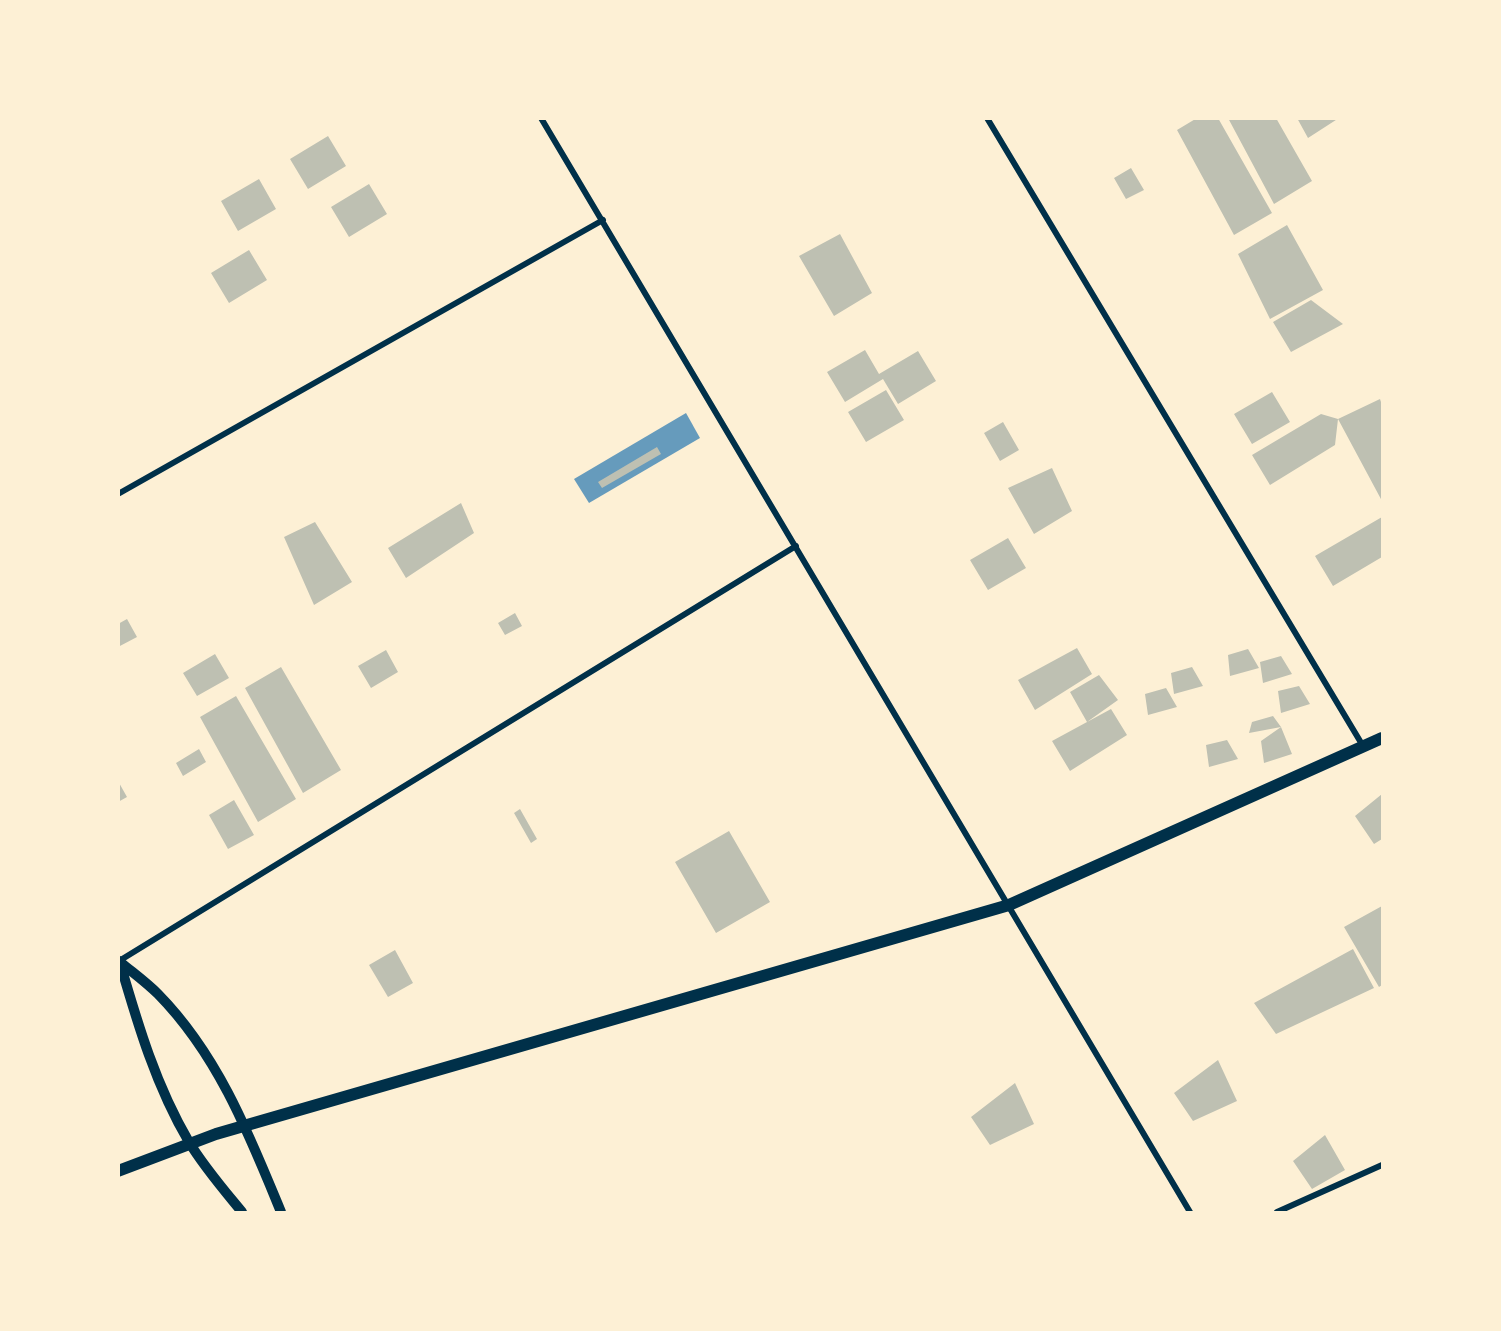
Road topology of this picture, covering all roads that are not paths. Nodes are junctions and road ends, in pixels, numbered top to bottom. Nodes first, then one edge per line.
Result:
1 (541, 118) edge
2 (987, 118) edge
3 (603, 220) junction
4 (118, 494) edge
5 (796, 546) junction
6 (1383, 738) edge
7 (1363, 747) junction
8 (1009, 904) junction
9 (119, 961) edge
10 (246, 1125) junction
11 (190, 1144) junction
12 (1383, 1165) edge
13 (118, 1171) edge
14 (242, 1212) edge
15 (280, 1212) edge
16 (1190, 1212) edge
17 (1277, 1212) edge

1 - 3 street
2 - 7 street
3 - 4 street
3 - 5 street
5 - 8 street
5 - 9 street
6 - 7 main road
7 - 8 main road
8 - 10 main road
8 - 16 street
9 - 10 street
9 - 11 street
10 - 11 main road
10 - 15 street
11 - 13 main road
11 - 14 street
12 - 17 street

